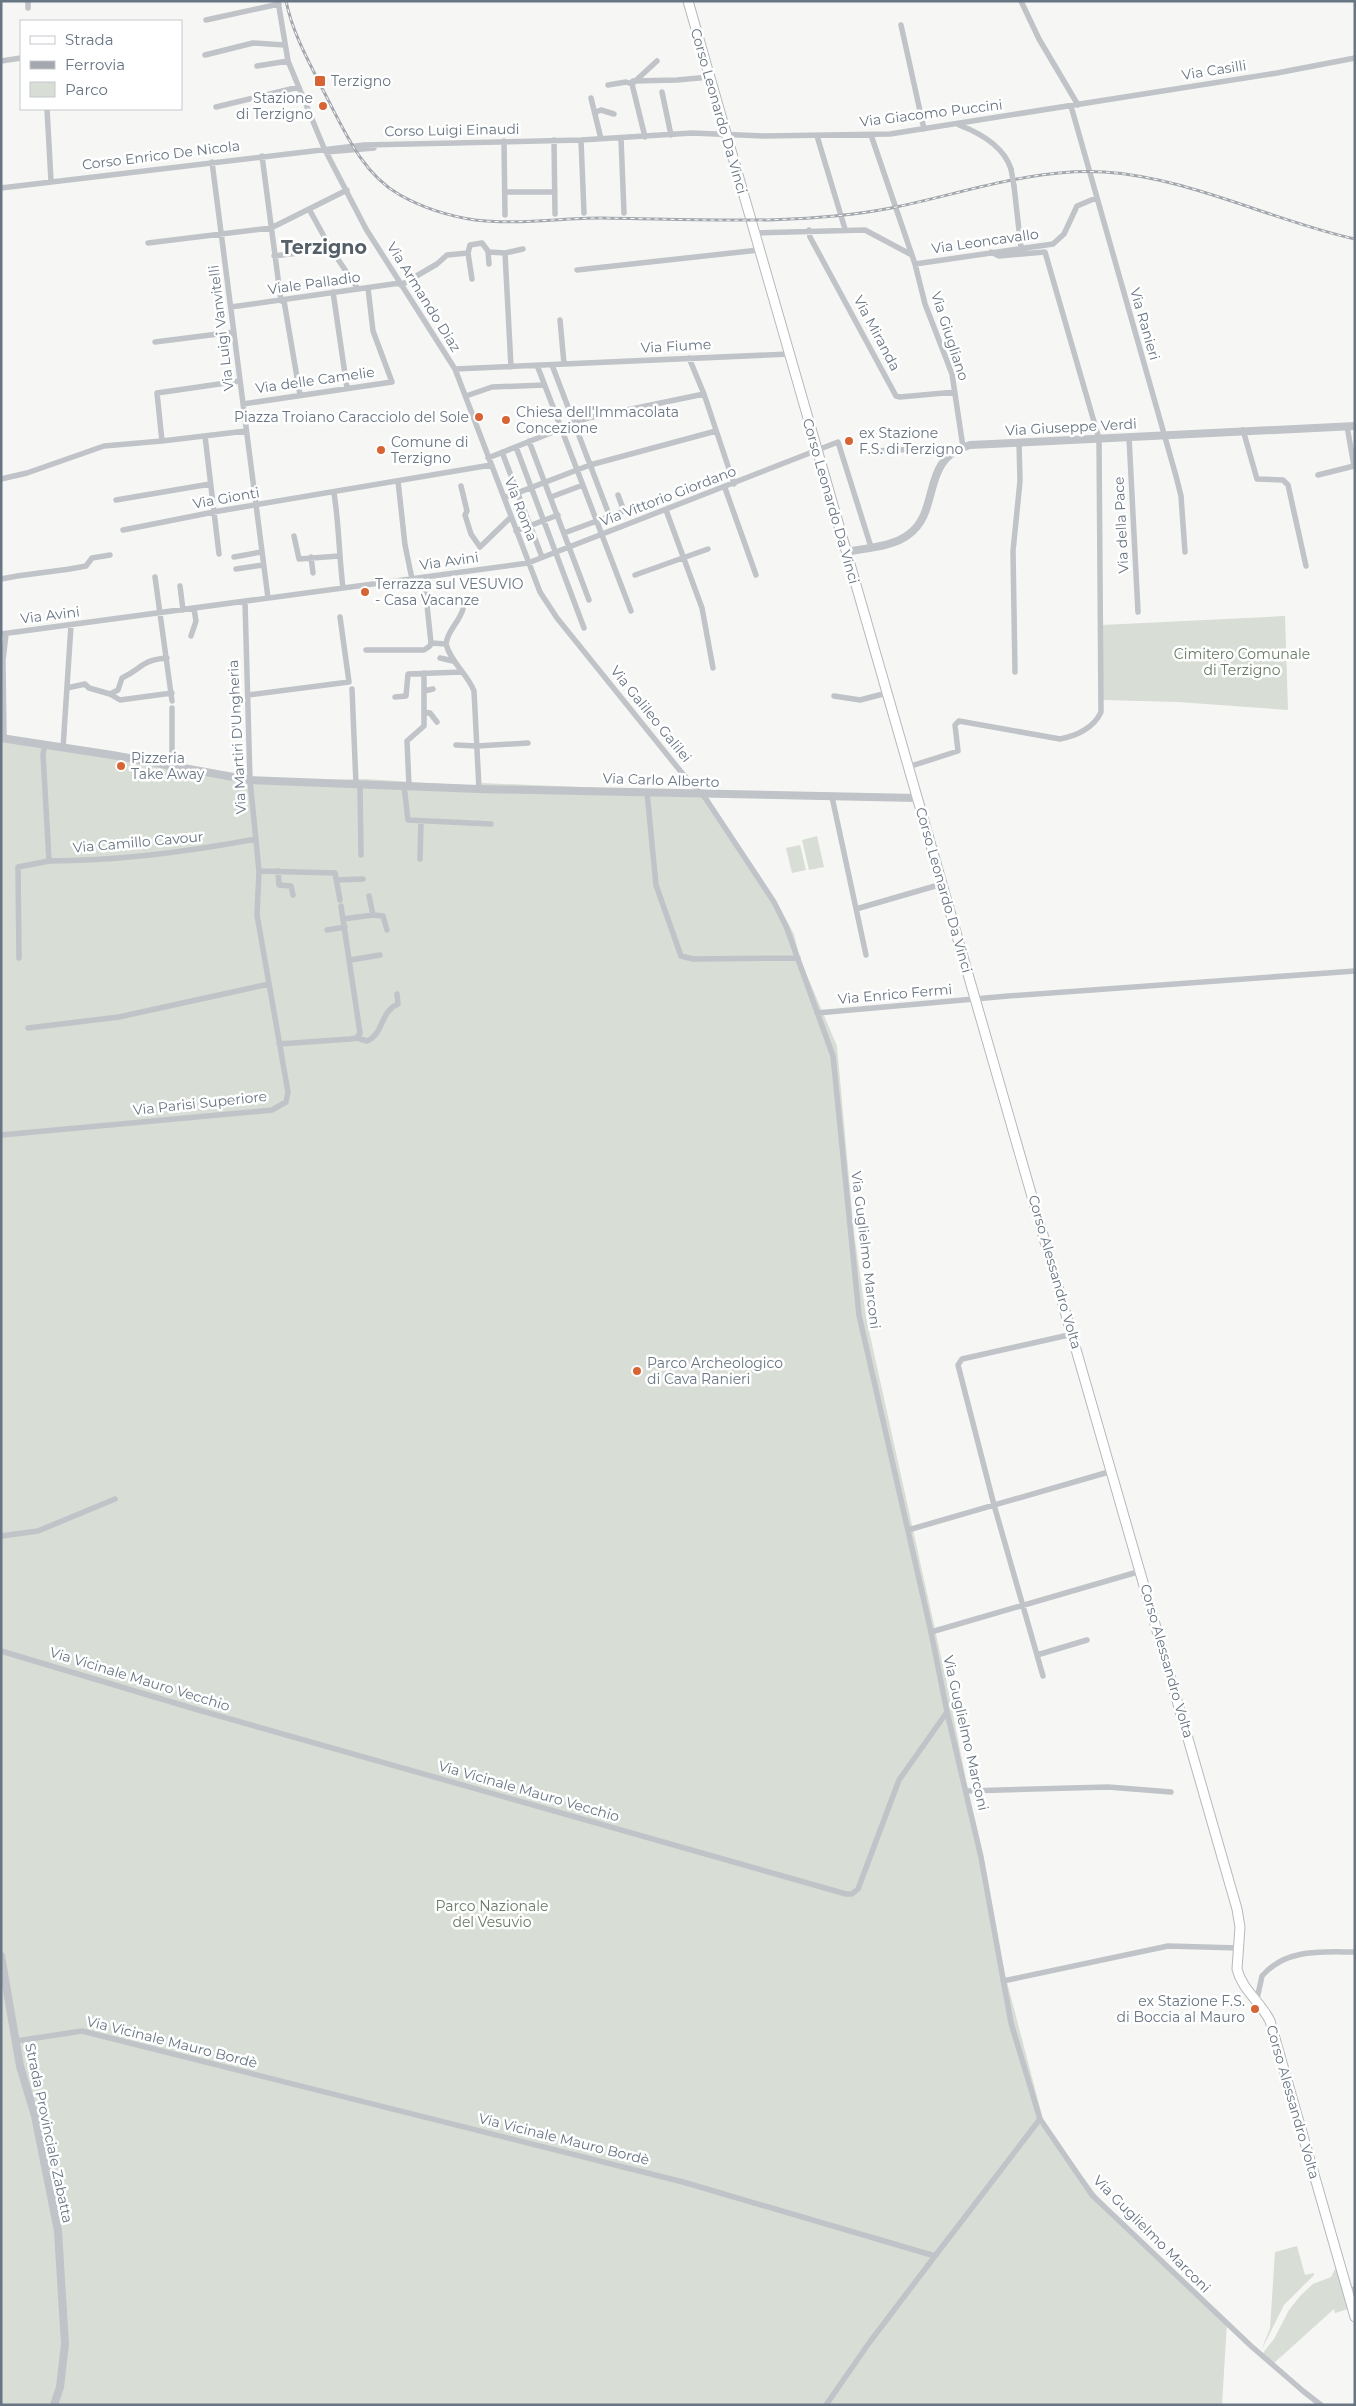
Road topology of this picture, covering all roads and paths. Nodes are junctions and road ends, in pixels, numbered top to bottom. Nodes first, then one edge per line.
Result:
1 (688, 1) edge
2 (1021, 1) edge
3 (278, 2) edge
4 (206, 20) dead end
5 (901, 25) dead end
6 (284, 45) junction
7 (205, 55) dead end
8 (20, 58) edge
9 (1355, 58) edge
10 (1, 61) edge
11 (288, 61) junction
12 (657, 61) dead end
13 (257, 66) dead end
14 (710, 76) junction
15 (633, 83) junction
16 (608, 85) dead end
17 (299, 87) junction
18 (662, 92) dead end
19 (591, 98) dead end
20 (1075, 105) junction
21 (216, 106) dead end
22 (47, 110) edge
23 (596, 112) junction
24 (614, 114) dead end
25 (957, 124) junction
26 (924, 130) junction
27 (726, 134) junction
28 (671, 135) junction
29 (871, 135) junction
30 (817, 136) junction
31 (645, 137) junction
32 (621, 138) junction
33 (600, 139) junction
34 (554, 140) junction
35 (581, 140) junction
36 (504, 142) junction
37 (325, 150) junction
38 (262, 156) junction
39 (212, 162) junction
40 (51, 182) junction
41 (1, 188) edge
42 (347, 190) junction
43 (505, 192) junction
44 (555, 192) junction
45 (1096, 198) junction
46 (309, 209) junction
47 (584, 213) dead end
48 (624, 213) dead end
49 (555, 214) dead end
50 (506, 215) dead end
51 (270, 228) junction
52 (845, 229) junction
53 (809, 230) junction
54 (754, 233) junction
55 (222, 234) junction
56 (148, 243) dead end
57 (1021, 248) junction
58 (331, 249) junction
59 (523, 249) dead end
60 (759, 250) junction
61 (490, 252) dead end
62 (991, 252) junction
63 (468, 253) junction
64 (505, 253) junction
65 (910, 254) junction
66 (274, 256) junction
67 (489, 264) dead end
68 (915, 264) junction
69 (576, 270) dead end
70 (472, 279) dead end
71 (401, 284) junction
72 (368, 288) junction
73 (358, 289) junction
74 (333, 292) junction
75 (283, 301) junction
76 (231, 307) junction
77 (560, 320) dead end
78 (234, 332) junction
79 (155, 342) dead end
80 (789, 354) junction
81 (689, 358) junction
82 (564, 364) junction
83 (536, 365) junction
84 (552, 365) junction
85 (511, 367) junction
86 (455, 369) junction
87 (240, 381) junction
88 (544, 385) junction
89 (347, 388) junction
90 (955, 392) junction
91 (704, 394) junction
92 (300, 396) junction
93 (466, 396) junction
94 (243, 404) junction
95 (574, 424) junction
96 (1351, 426) edge
97 (560, 429) junction
98 (1243, 430) junction
99 (246, 431) junction
100 (716, 431) junction
101 (1165, 435) junction
102 (205, 436) junction
103 (1130, 437) junction
104 (1099, 438) junction
105 (162, 441) junction
106 (529, 441) junction
107 (1019, 442) junction
108 (516, 447) junction
109 (960, 448) junction
110 (875, 451) dead end
111 (502, 452) junction
112 (817, 452) junction
113 (488, 458) junction
114 (491, 465) junction
115 (590, 465) junction
116 (577, 470) junction
117 (1318, 475) dead end
118 (1, 479) edge
119 (398, 481) junction
120 (545, 482) junction
121 (210, 484) junction
122 (734, 484) junction
123 (461, 486) dead end
124 (583, 486) junction
125 (531, 488) junction
126 (725, 488) junction
127 (334, 492) junction
128 (517, 493) junction
129 (618, 495) dead end
130 (550, 497) junction
131 (504, 498) junction
132 (116, 500) dead end
133 (256, 506) junction
134 (666, 510) junction
135 (214, 512) junction
136 (558, 515) junction
137 (511, 517) junction
138 (610, 517) junction
139 (543, 520) junction
140 (596, 521) junction
141 (530, 525) junction
142 (123, 530) dead end
143 (516, 531) junction
144 (564, 532) junction
145 (601, 535) junction
146 (294, 536) dead end
147 (569, 547) junction
148 (871, 547) junction
149 (708, 549) dead end
150 (261, 552) junction
151 (556, 552) junction
152 (846, 552) junction
153 (1185, 552) dead end
154 (219, 554) dead end
155 (110, 555) dead end
156 (234, 556) dead end
157 (311, 557) junction
158 (542, 557) junction
159 (682, 558) junction
160 (339, 559) junction
161 (528, 563) junction
162 (264, 565) junction
163 (1306, 566) dead end
164 (236, 569) dead end
165 (313, 573) dead end
166 (634, 575) dead end
167 (756, 575) dead end
168 (155, 577) dead end
169 (424, 577) junction
170 (1, 579) edge
171 (412, 579) junction
172 (180, 586) dead end
173 (343, 588) junction
174 (268, 598) junction
175 (589, 600) dead end
176 (245, 602) junction
177 (194, 609) junction
178 (463, 609) dead end
179 (183, 610) junction
180 (631, 611) dead end
181 (1138, 612) dead end
182 (161, 613) junction
183 (340, 618) dead end
184 (71, 625) junction
185 (584, 628) dead end
186 (4, 634) edge
187 (191, 636) dead end
188 (431, 642) junction
189 (446, 644) junction
190 (366, 650) dead end
191 (167, 658) junction
192 (440, 658) dead end
193 (453, 661) junction
194 (713, 668) dead end
195 (462, 672) junction
196 (1015, 672) dead end
197 (424, 673) junction
198 (67, 688) junction
199 (352, 689) dead end
200 (433, 689) dead end
201 (424, 691) junction
202 (172, 693) junction
203 (887, 693) junction
204 (110, 694) junction
205 (248, 694) junction
206 (395, 696) dead end
207 (834, 696) dead end
208 (424, 712) junction
209 (437, 722) dead end
210 (3, 738) edge
211 (528, 743) dead end
212 (45, 745) junction
213 (456, 745) dead end
214 (477, 746) junction
215 (63, 748) junction
216 (172, 766) junction
217 (908, 767) junction
218 (250, 780) junction
219 (358, 784) junction
220 (406, 786) junction
221 (480, 789) junction
222 (647, 792) junction
223 (701, 794) junction
224 (832, 797) junction
225 (917, 798) junction
226 (421, 821) junction
227 (491, 824) dead end
228 (256, 839) junction
229 (361, 855) dead end
230 (420, 859) dead end
231 (48, 861) junction
232 (259, 871) junction
233 (278, 871) junction
234 (363, 879) dead end
235 (337, 880) junction
236 (942, 884) junction
237 (293, 895) dead end
238 (369, 896) dead end
239 (856, 909) junction
240 (373, 915) junction
241 (343, 919) junction
242 (344, 927) junction
243 (327, 930) dead end
244 (387, 930) dead end
245 (380, 955) dead end
246 (866, 955) dead end
247 (19, 958) dead end
248 (798, 958) junction
249 (350, 960) junction
250 (1355, 971) edge
251 (269, 984) junction
252 (398, 994) dead end
253 (976, 1000) junction
254 (817, 1013) junction
255 (28, 1028) dead end
256 (358, 1038) junction
257 (279, 1044) junction
258 (1, 1136) edge
259 (1072, 1334) junction
260 (1112, 1471) junction
261 (115, 1499) dead end
262 (994, 1505) junction
263 (908, 1530) junction
264 (1, 1536) edge
265 (1141, 1571) junction
266 (1023, 1605) junction
267 (931, 1632) junction
268 (1087, 1640) dead end
269 (1, 1651) edge
270 (1037, 1655) junction
271 (1043, 1676) dead end
272 (947, 1712) junction
273 (966, 1790) junction
274 (1171, 1792) dead end
275 (1239, 1948) junction
276 (1355, 1952) edge
277 (1, 1956) edge
278 (1004, 1981) junction
279 (1257, 1999) junction
280 (16, 2041) junction
281 (1040, 2119) junction
282 (935, 2256) junction
283 (1351, 2290) edge
284 (1355, 2318) edge
285 (54, 2405) edge
286 (826, 2405) edge
287 (1321, 2405) edge

1 - 14 main road, Corso Leonardo Da Vinci
2 - 20 street, Via Ranieri
3 - 4 street
3 - 6 street, Via Armando Diaz
5 - 26 street
6 - 7 street
6 - 11 street, Via Armando Diaz
8 - 10 street
9 - 20 street, Via Casilli
11 - 13 street
11 - 17 street, Via Armando Diaz
12 - 15 street
14 - 15 street
14 - 27 main road, Corso Leonardo Da Vinci
15 - 16 street
15 - 31 street
17 - 21 street
17 - 37 street, Via Armando Diaz
18 - 28 street
19 - 23 street
20 - 25 street, Via Giacomo Puccini
20 - 45 street, Via Ranieri
22 - 40 street
23 - 24 street
23 - 33 street
25 - 26 street, Via Giacomo Puccini
25 - 57 street, bridge
26 - 29 street, Via Giacomo Puccini
27 - 28 street, Corso Luigi Einaudi
27 - 30 street, Via Giacomo Puccini
27 - 54 main road, Corso Leonardo Da Vinci
28 - 31 street, Corso Luigi Einaudi
29 - 30 street, Via Giacomo Puccini
29 - 65 street, Via Giugliano
30 - 52 street
31 - 32 street, Corso Luigi Einaudi
32 - 33 street, Corso Luigi Einaudi
32 - 48 street
33 - 35 street, Corso Luigi Einaudi
34 - 35 street, Corso Luigi Einaudi
34 - 36 street, Corso Luigi Einaudi
34 - 44 street
35 - 47 street
36 - 37 street, Corso Luigi Einaudi
36 - 43 street
37 - 38 street, Corso Enrico De Nicola
37 - 42 street, Via Armando Diaz
38 - 39 street, Corso Enrico De Nicola
38 - 51 street
39 - 40 street, Corso Enrico De Nicola
39 - 55 street, Via Luigi Vanvitelli
40 - 41 street, Corso Enrico De Nicola
42 - 46 street
42 - 71 street, Via Armando Diaz
43 - 44 street
43 - 50 street
44 - 49 street
45 - 57 street, Via Leoncavallo
45 - 101 street, Via Ranieri
46 - 51 street
46 - 58 street
51 - 55 street
51 - 66 street
52 - 53 street
52 - 65 street
53 - 54 street
53 - 90 street, Via Miranda
54 - 60 main road, Corso Leonardo Da Vinci
55 - 56 street
55 - 76 street, Via Luigi Vanvitelli
57 - 62 street, Via Leoncavallo
58 - 66 street
58 - 73 street
59 - 64 street
60 - 69 street
60 - 80 main road, Corso Leonardo Da Vinci
61 - 64 street
62 - 68 street, Via Leoncavallo
62 - 104 street
63 - 67 street, Viale Palladio
63 - 70 street
63 - 71 street, Viale Palladio
64 - 85 street
65 - 68 street, Via Giugliano
66 - 75 street
68 - 90 street, Via Giugliano
71 - 72 street, Viale Palladio
71 - 86 street, Via Armando Diaz
72 - 73 street, Viale Palladio
72 - 89 street, Via delle Camelie
73 - 74 street, Viale Palladio
74 - 75 street, Viale Palladio
74 - 89 street
75 - 76 street, Viale Palladio
75 - 92 street
76 - 78 street, Via Luigi Vanvitelli
77 - 82 street
78 - 79 street
78 - 87 street, Via Luigi Vanvitelli
80 - 81 street, Via Fiume
80 - 112 main road, Corso Leonardo Da Vinci
81 - 82 street, Via Fiume
81 - 91 street
82 - 84 street, Via Fiume
83 - 84 street, Via Fiume
83 - 85 street, Via Fiume
83 - 88 street
84 - 95 street
85 - 86 street, Via Fiume
86 - 93 street, Via Armando Diaz
87 - 94 street, Via Luigi Vanvitelli
87 - 105 street
88 - 93 street
88 - 97 street
89 - 92 street, Via delle Camelie
90 - 109 street, Via Giugliano
91 - 95 street
91 - 100 street
92 - 94 street, Via delle Camelie
93 - 113 street, Via Armando Diaz
94 - 99 street, Via Luigi Vanvitelli
95 - 97 street
95 - 115 street
96 - 98 street, Via Giuseppe Verdi
96 - 117 street
97 - 106 street
97 - 116 street
98 - 101 street, Via Giuseppe Verdi
98 - 163 street
99 - 102 street
99 - 133 street, Via Luigi Vanvitelli
100 - 115 street
100 - 122 street
101 - 103 street, Via Giuseppe Verdi
101 - 153 street, Via Ranieri
102 - 105 street
102 - 121 street
103 - 104 street, Via Giuseppe Verdi
103 - 181 street, Via della Pace
104 - 107 street, Via Giuseppe Verdi
104 - 217 street
105 - 118 street
106 - 108 street
106 - 120 street
107 - 109 street, Via Giuseppe Verdi
107 - 196 street
108 - 111 street
108 - 125 street
109 - 110 street
109 - 148 street
111 - 113 street
111 - 128 street
112 - 122 street, Via Vittorio Giordano
112 - 148 street, Via Vittorio Giordano
112 - 152 main road, Corso Leonardo Da Vinci
113 - 114 street, Via Armando Diaz
114 - 119 street, Via Gionti
114 - 131 street, Via Roma
115 - 116 street
115 - 138 street
116 - 120 street
116 - 124 street
119 - 127 street, Via Gionti
119 - 171 street
120 - 125 street
120 - 130 street
121 - 132 street
121 - 135 street
122 - 126 street, Via Vittorio Giordano
123 - 137 street
124 - 130 street
124 - 140 street
125 - 128 street
125 - 139 street
126 - 134 street, Via Vittorio Giordano
126 - 167 street
127 - 133 street, Via Gionti
127 - 160 street
128 - 131 street
128 - 141 street
129 - 138 street, Via Vittorio Giordano
130 - 136 street
131 - 137 street, Via Roma
133 - 135 street, Via Gionti
133 - 150 street, Via Luigi Vanvitelli
134 - 145 street, Via Vittorio Giordano
134 - 159 street
135 - 142 street, Via Gionti
135 - 154 street
136 - 139 street
136 - 144 street
137 - 143 street, Via Roma
138 - 140 street, Via Vittorio Giordano
139 - 141 street
139 - 151 street
140 - 144 street, Via Vittorio Giordano
140 - 145 street
141 - 143 street
141 - 158 street
143 - 161 street, Via Roma
144 - 147 street
145 - 147 street, Via Vittorio Giordano
145 - 180 street
146 - 157 street
147 - 151 street, Via Vittorio Giordano
147 - 175 street
148 - 152 street
149 - 159 street
150 - 156 street
150 - 162 street, Via Luigi Vanvitelli
151 - 158 street, Via Vittorio Giordano
151 - 185 street
152 - 203 main road, Corso Leonardo Da Vinci
155 - 170 street
157 - 160 street
157 - 165 street
158 - 161 street, Via Vittorio Giordano
159 - 166 street
159 - 194 street
160 - 173 street
161 - 169 street, Via Avini
161 - 223 street, Via Galileo Galilei
162 - 164 street
162 - 174 street, Via Luigi Vanvitelli
168 - 182 street
169 - 171 street, Via Avini
169 - 188 street
171 - 173 street, Via Avini
172 - 179 street
173 - 174 street, Via Avini
174 - 176 street, Via Avini
176 - 177 street, Via Avini
176 - 205 street, Via Martiri D'Ungheria
177 - 179 street, Via Avini
177 - 187 street
178 - 189 street
179 - 182 street, Via Avini
182 - 184 street, Via Avini
182 - 191 street
183 - 205 street
184 - 186 street, Via Avini
184 - 198 street
186 - 210 street
188 - 189 street
188 - 190 street
189 - 193 street
191 - 202 street
191 - 204 street
192 - 193 street
193 - 195 street
195 - 197 street
195 - 214 street
197 - 201 street
197 - 206 street
198 - 204 street
198 - 215 street
199 - 219 street
200 - 201 street
201 - 208 street
202 - 204 street
202 - 216 street
203 - 207 street
203 - 217 main road, Corso Leonardo Da Vinci
205 - 218 street, Via Martiri D'Ungheria
208 - 209 street
208 - 220 street
210 - 212 street
211 - 214 street
212 - 215 street
212 - 231 street
213 - 214 street
214 - 221 street
215 - 216 street
216 - 218 street
217 - 225 main road, Corso Leonardo Da Vinci
218 - 219 street, Via Carlo Alberto
218 - 228 street, Via Martiri D'Ungheria
219 - 220 street, Via Carlo Alberto
219 - 229 street
220 - 221 street, Via Carlo Alberto
220 - 226 street
221 - 222 street, Via Carlo Alberto
222 - 223 street, Via Carlo Alberto
222 - 248 street
223 - 224 street, Via Carlo Alberto
223 - 248 street, Via Galileo Galilei
224 - 225 street, Via Carlo Alberto
224 - 239 street
225 - 236 main road, Corso Leonardo Da Vinci
226 - 227 street
226 - 230 street
228 - 231 street, Via Camillo Cavour
228 - 232 street, Via Martiri D'Ungheria
231 - 247 street, Via Camillo Cavour
232 - 233 street
232 - 251 street, Via Parisi Superiore
233 - 235 street
233 - 237 street
234 - 235 street
235 - 241 street
236 - 239 street
236 - 253 main road, Corso Leonardo Da Vinci
238 - 240 street
239 - 246 street
240 - 241 street
240 - 244 street
241 - 242 street
242 - 243 street
242 - 249 street
245 - 249 street
248 - 254 street, Via Guglielmo Marconi
249 - 256 street
250 - 253 street, Via Enrico Fermi
251 - 255 street
251 - 257 street, Via Parisi Superiore
252 - 256 street
253 - 254 street, Via Enrico Fermi
253 - 259 main road, Corso Alessandro Volta
254 - 263 street, Via Guglielmo Marconi
256 - 257 street
257 - 258 street, Via Parisi Superiore
259 - 260 main road, Corso Alessandro Volta
259 - 262 street
260 - 262 street
260 - 265 main road, Corso Alessandro Volta
261 - 264 street
262 - 263 street
262 - 266 street
263 - 267 street, Via Guglielmo Marconi
265 - 266 street
265 - 275 main road, Corso Alessandro Volta
266 - 267 street
266 - 270 street
267 - 272 street, Via Guglielmo Marconi
268 - 270 street
269 - 272 street, Via Vicinale Mauro Vecchio
270 - 271 street
272 - 273 street, Via Guglielmo Marconi
273 - 274 street
273 - 278 street, Via Guglielmo Marconi
275 - 278 street
275 - 279 main road, Corso Alessandro Volta
276 - 279 street
277 - 280 street, Strada Provinciale Zabatta
278 - 281 street, Via Guglielmo Marconi
279 - 283 main road, Corso Alessandro Volta
280 - 282 street, Via Vicinale Mauro Bordè
280 - 285 street, Strada Provinciale Zabatta
281 - 282 street
281 - 287 street, Via Guglielmo Marconi
282 - 286 street
283 - 284 main road, Corso Alessandro Volta

